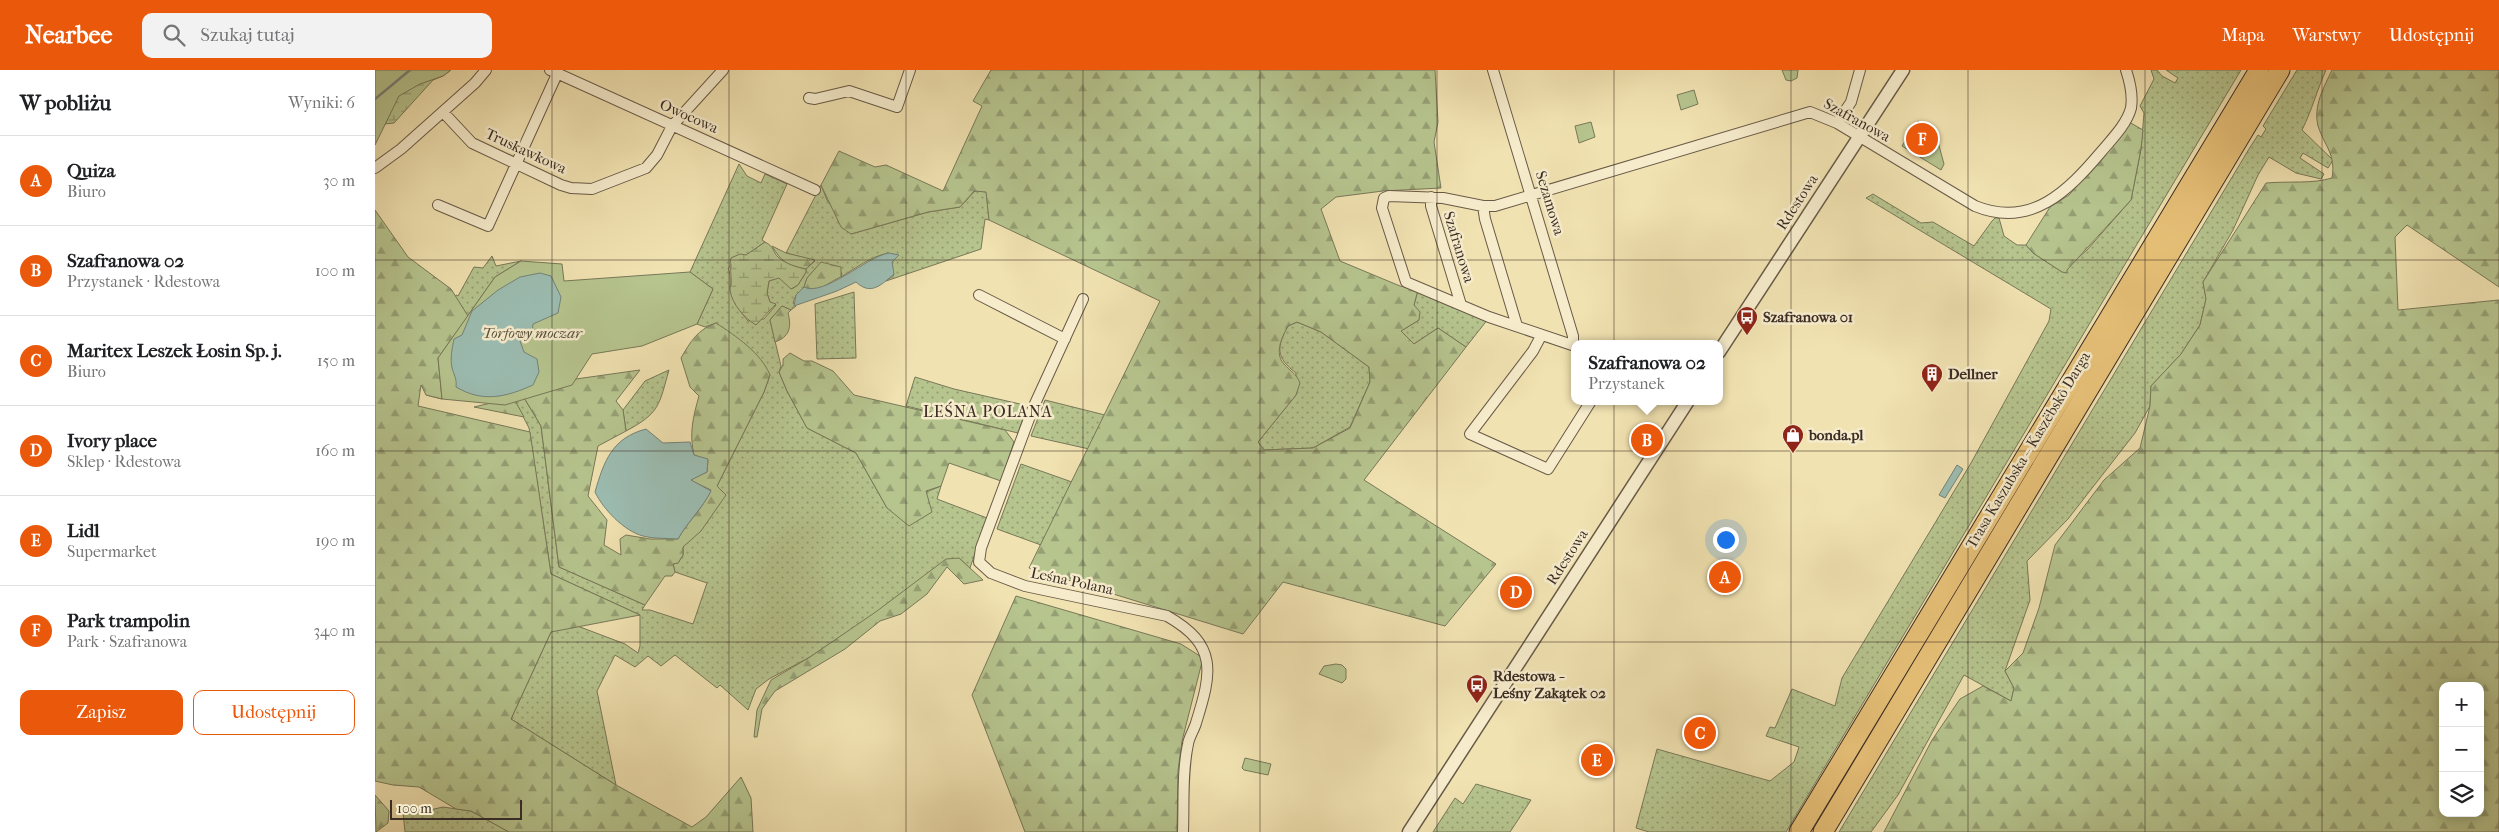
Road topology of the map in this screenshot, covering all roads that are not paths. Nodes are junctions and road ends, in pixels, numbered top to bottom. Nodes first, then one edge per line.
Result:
1 (486, 70) edge
2 (723, 70) edge
3 (910, 70) edge
4 (1493, 70) edge
5 (1860, 70) edge
6 (1903, 70) edge
7 (2126, 70) edge
8 (2259, 70) edge
9 (2280, 70) edge
10 (553, 72) edge
11 (809, 98) dead end
12 (443, 112) junction
13 (1837, 123) junction
14 (673, 126) junction
15 (1859, 137) junction
16 (515, 164) junction
17 (375, 168) edge
18 (815, 190) dead end
19 (1532, 196) junction
20 (1431, 197) junction
21 (438, 205) dead end
22 (1483, 206) junction
23 (979, 295) dead end
24 (1083, 300) dead end
25 (1461, 306) junction
26 (1517, 326) junction
27 (1541, 336) junction
28 (1065, 339) junction
29 (1573, 340) edge
30 (1571, 344) edge
31 (1723, 346) edge
32 (1588, 405) edge
33 (1685, 405) edge
34 (1183, 832) edge
35 (1409, 832) edge
36 (1799, 832) edge
37 (1823, 832) edge

1 - 12 street
2 - 14 street, Truskawkowa
3 - 11 street
4 - 19 street, Sezamowa
5 - 13 street
6 - 15 street, Rdestowa
7 - 15 street, Szafranowa
8 - 36 highway, Trasa Kaszubska – Kaszëbskô Darga
9 - 37 highway, Trasa Kaszubska – Kaszëbskô Darga
10 - 14 street, Owocowa
10 - 16 street
12 - 16 street, Truskawkowa
12 - 17 street
13 - 15 street, Szafranowa
13 - 19 street, Szafranowa
14 - 16 street, Truskawkowa
14 - 18 street, Owocowa
15 - 31 street, Rdestowa
16 - 21 street
19 - 22 street, Szafranowa
19 - 29 street, Sezamowa
20 - 22 street, Szafranowa
20 - 25 street, Szafranowa
20 - 25 street, Szafranowa
22 - 26 street
23 - 28 street
24 - 28 street, Leśna Polana
25 - 26 street, Szafranowa
26 - 27 street, Szafranowa
27 - 30 street, Szafranowa
27 - 32 street
28 - 34 street, Leśna Polana
33 - 35 street, Rdestowa

